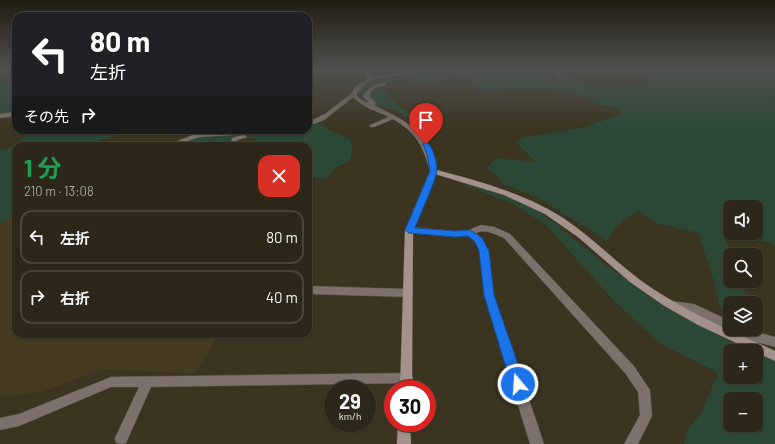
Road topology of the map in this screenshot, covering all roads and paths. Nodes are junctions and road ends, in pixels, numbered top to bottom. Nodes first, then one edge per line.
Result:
1 (355, 90) edge
2 (370, 90) edge
3 (353, 95) junction
4 (373, 108) junction
5 (12, 114) edge
6 (0, 116) edge
7 (393, 117) junction
8 (312, 122) edge
9 (372, 126) dead end
10 (204, 134) edge
11 (259, 134) edge
12 (182, 142) edge
13 (234, 142) edge
14 (433, 171) junction
15 (409, 230) junction
16 (470, 233) junction
17 (312, 290) edge
18 (408, 293) junction
19 (672, 305) junction
20 (723, 323) edge
21 (752, 336) edge
22 (775, 342) edge
23 (775, 356) edge
24 (407, 380) edge
25 (148, 381) junction
26 (384, 383) edge
27 (0, 424) edge
28 (404, 432) edge
29 (121, 438) dead end
30 (404, 444) edge
31 (537, 444) edge
32 (631, 444) edge

1 - 3 street
2 - 4 street
3 - 4 street
3 - 8 street
4 - 7 street
5 - 6 street
7 - 9 street
7 - 14 street
10 - 12 street
11 - 13 street
14 - 15 street
14 - 19 street
15 - 16 street
15 - 18 street
16 - 31 street
16 - 32 street
17 - 18 street
18 - 24 street
19 - 20 street
19 - 23 street
21 - 22 street
25 - 26 street
25 - 27 street
25 - 29 street
28 - 30 street

